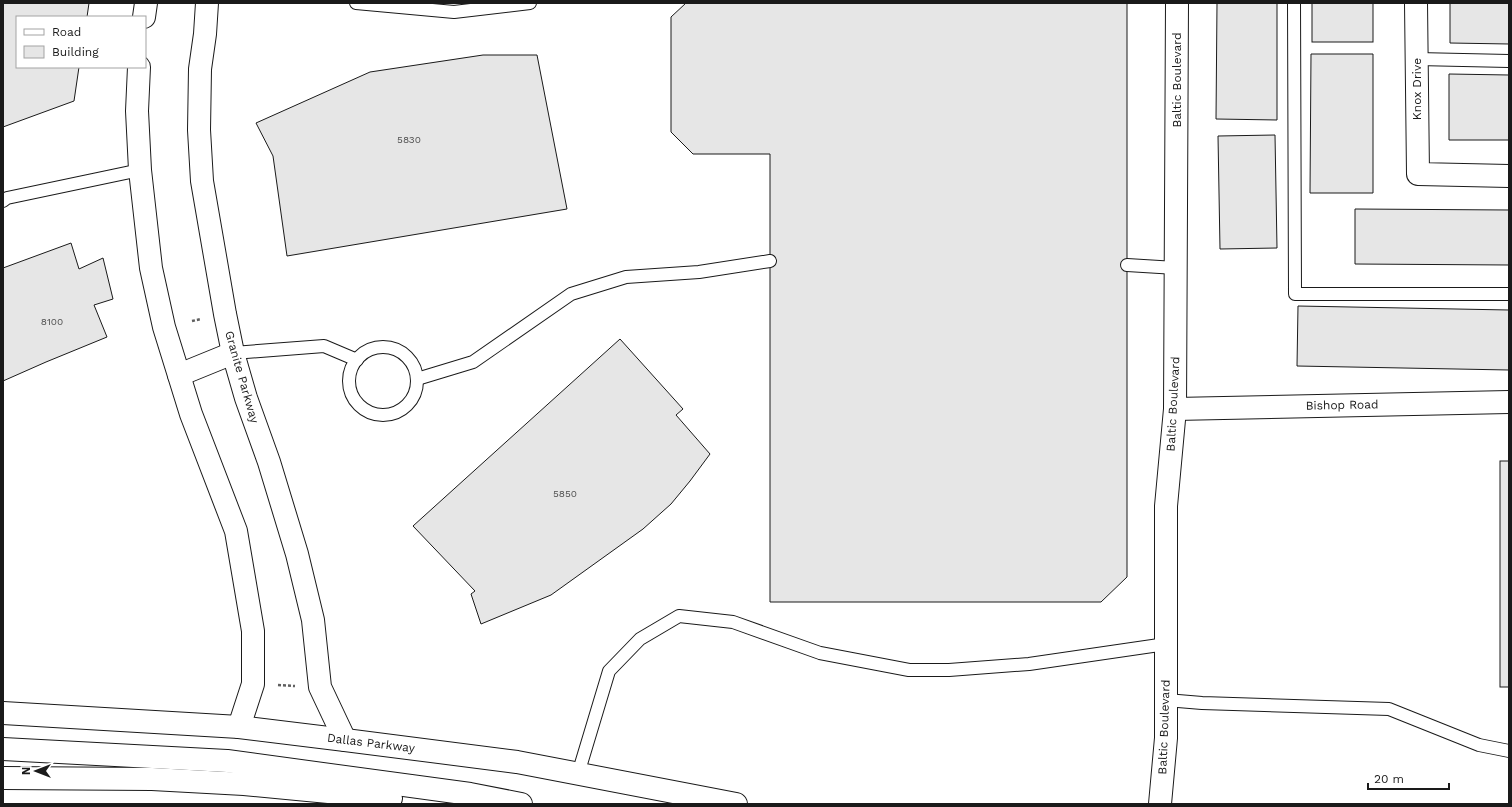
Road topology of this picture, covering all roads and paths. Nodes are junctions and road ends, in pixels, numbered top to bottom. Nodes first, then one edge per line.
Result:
1 (146, 3) edge
2 (207, 3) edge
3 (356, 3) edge
4 (530, 3) edge
5 (1177, 3) edge
6 (1294, 3) edge
7 (1416, 3) edge
8 (144, 16) edge
9 (1417, 59) junction
10 (1509, 61) edge
11 (138, 68) edge
12 (140, 170) junction
13 (1509, 176) edge
14 (3, 201) edge
15 (770, 261) dead end
16 (1127, 265) dead end
17 (1176, 268) junction
18 (1509, 294) edge
19 (233, 354) junction
20 (356, 360) junction
21 (179, 375) junction
22 (417, 379) junction
23 (1509, 402) edge
24 (1175, 409) junction
25 (1166, 644) junction
26 (273, 685) dead end
27 (300, 686) dead end
28 (1166, 700) junction
29 (3, 713) edge
30 (239, 727) junction
31 (345, 740) junction
32 (3, 749) edge
33 (1509, 751) edge
34 (578, 774) junction
35 (3, 778) edge
36 (458, 804) edge
37 (521, 804) edge
38 (736, 804) edge
39 (1160, 804) edge

1 - 8 main road
2 - 19 main road, Granite Parkway
3 - 4 lane
5 - 17 main road, Baltic Boulevard
6 - 18 lane
7 - 9 main road, Knox Drive
9 - 10 lane
9 - 13 main road, Knox Drive
11 - 12 main road
12 - 14 lane
12 - 21 main road
15 - 22 lane
16 - 17 lane
17 - 24 main road, Baltic Boulevard
19 - 20 lane
19 - 21 main road
19 - 31 main road, Granite Parkway
20 - 22 lane
20 - 22 lane
21 - 30 main road
23 - 24 main road, Bishop Road
24 - 25 main road, Baltic Boulevard
25 - 28 main road, Baltic Boulevard
25 - 34 lane
26 - 27 path
28 - 33 lane
28 - 39 main road, Baltic Boulevard
29 - 30 main road, Dallas Parkway
30 - 31 main road, Dallas Parkway
31 - 34 main road, Dallas Parkway
32 - 37 main road
34 - 38 main road, Dallas Parkway
35 - 36 main road

